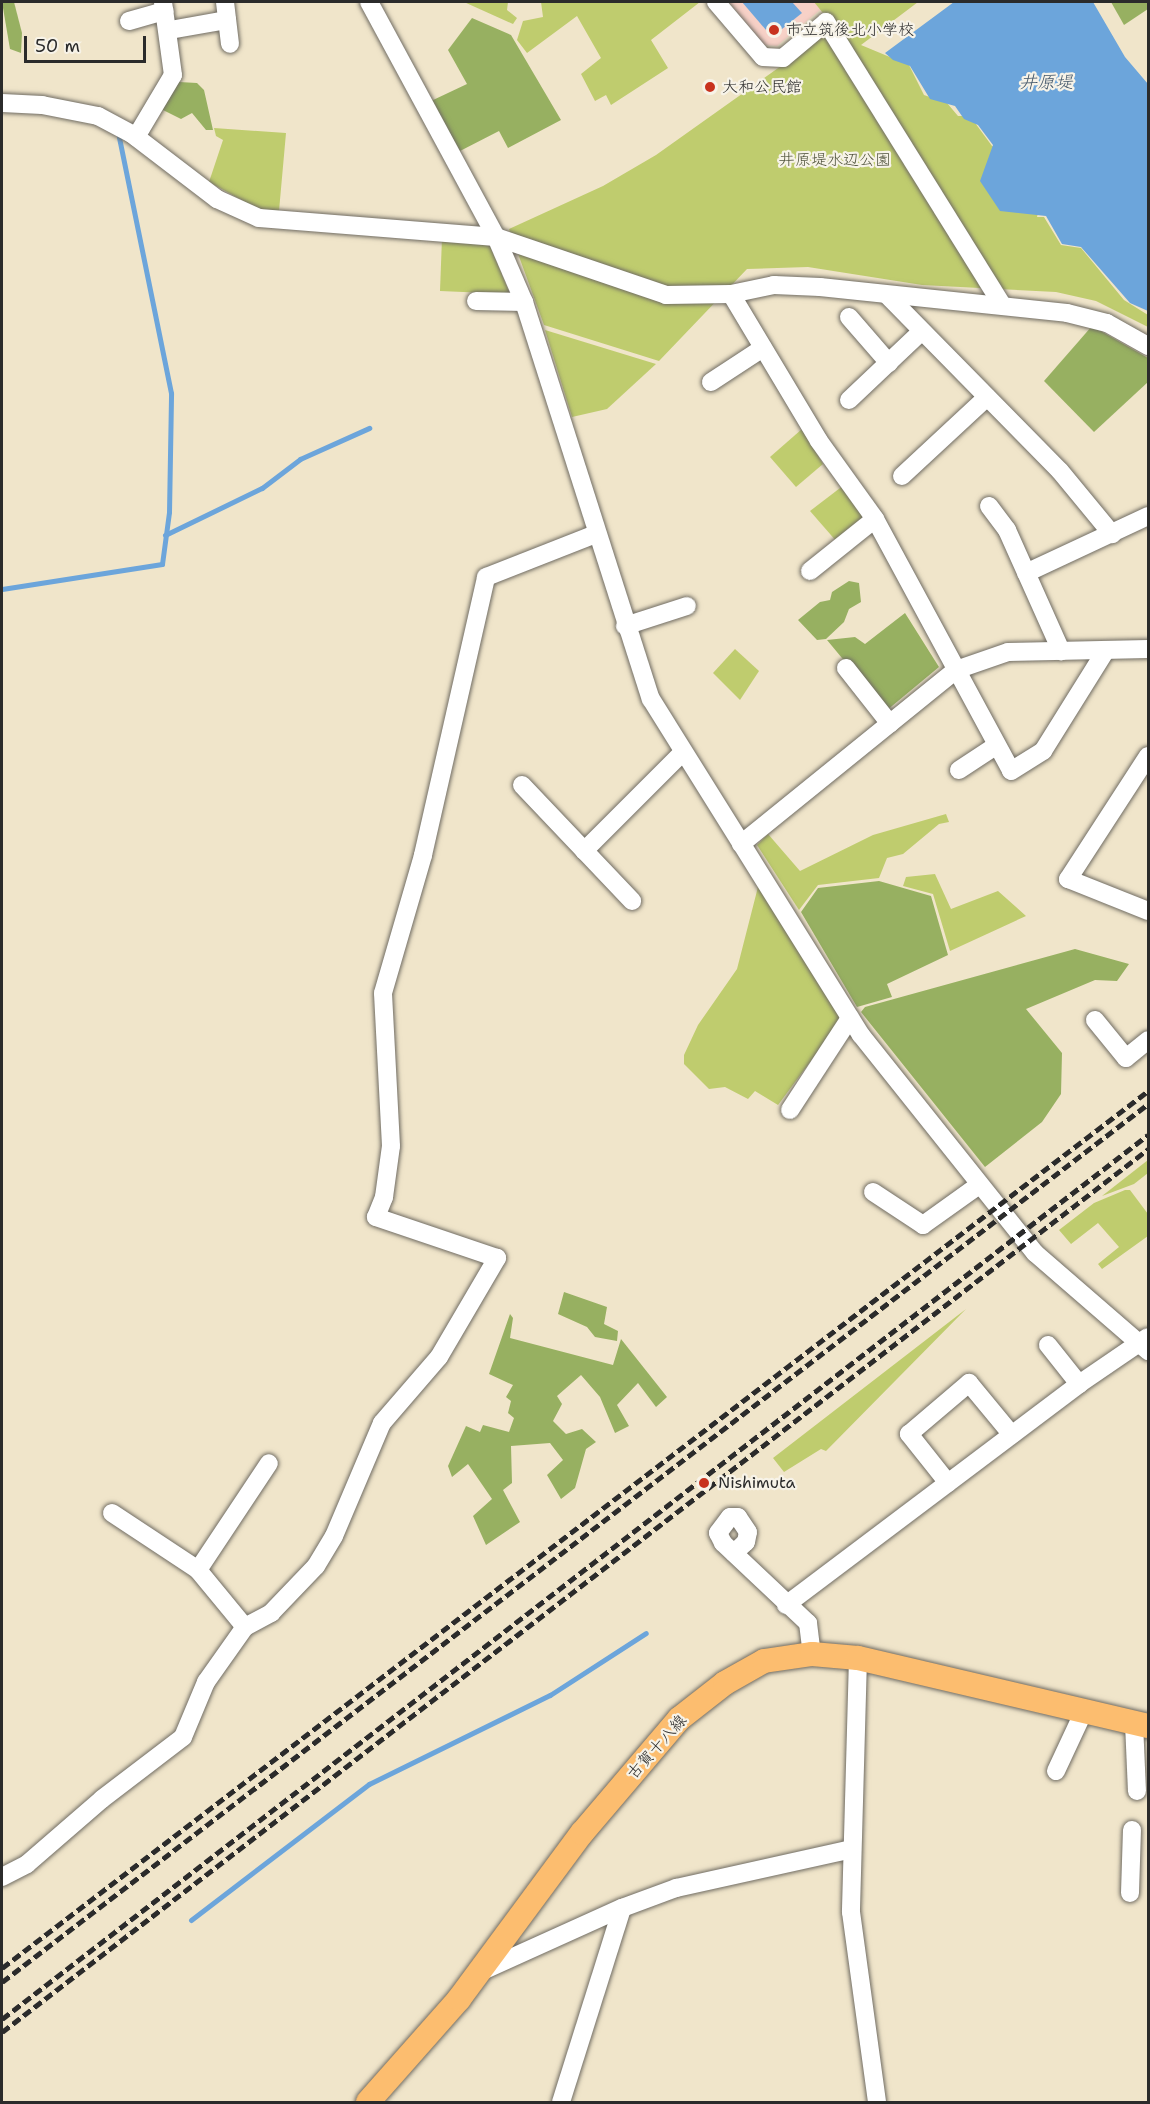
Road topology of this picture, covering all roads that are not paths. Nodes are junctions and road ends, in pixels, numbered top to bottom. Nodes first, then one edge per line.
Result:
1 (225, 2) edge
2 (369, 2) edge
3 (716, 2) edge
4 (164, 6) edge
5 (227, 20) junction
6 (129, 21) dead end
7 (170, 30) junction
8 (230, 44) dead end
9 (2, 103) edge
10 (136, 137) junction
11 (496, 237) junction
12 (731, 294) junction
13 (888, 296) junction
14 (476, 301) dead end
15 (524, 302) junction
16 (1002, 305) junction
17 (849, 317) dead end
18 (922, 331) junction
19 (1149, 346) edge
20 (763, 348) junction
21 (889, 363) junction
22 (711, 382) dead end
23 (987, 397) junction
24 (849, 400) dead end
25 (902, 476) dead end
26 (989, 507) dead end
27 (1149, 516) edge
28 (874, 519) junction
29 (596, 534) junction
30 (1112, 534) junction
31 (810, 571) dead end
32 (1026, 573) junction
33 (687, 606) dead end
34 (625, 626) junction
35 (1149, 649) edge
36 (1106, 650) junction
37 (1061, 651) junction
38 (846, 668) dead end
39 (956, 670) junction
40 (890, 724) junction
41 (997, 745) junction
42 (683, 752) junction
43 (1149, 756) edge
44 (959, 770) dead end
45 (522, 785) dead end
46 (741, 844) junction
47 (584, 851) junction
48 (632, 901) dead end
49 (1149, 911) edge
50 (850, 1018) junction
51 (1095, 1020) dead end
52 (1149, 1040) edge
53 (790, 1110) dead end
54 (979, 1185) junction
55 (873, 1192) dead end
56 (1145, 1343) edge
57 (1048, 1345) dead end
58 (1079, 1384) junction
59 (1012, 1435) junction
60 (268, 1463) dead end
61 (948, 1483) junction
62 (112, 1513) dead end
63 (734, 1553) dead end
64 (198, 1570) junction
65 (786, 1605) junction
66 (245, 1627) junction
67 (812, 1654) junction
68 (858, 1658) junction
69 (1084, 1711) junction
70 (1141, 1724) edge
71 (1056, 1770) dead end
72 (1137, 1791) dead end
73 (1132, 1830) dead end
74 (852, 1849) junction
75 (2, 1877) edge
76 (1130, 1893) dead end
77 (622, 1908) junction
78 (480, 1972) junction
79 (368, 2103) edge
80 (561, 2103) edge
81 (877, 2103) edge

1 - 5 street
2 - 11 street
3 - 16 street
4 - 6 street
4 - 7 street
5 - 7 street
5 - 8 street
7 - 10 street
9 - 10 street
10 - 11 street
11 - 12 street
11 - 15 street
12 - 13 street
12 - 20 street
13 - 16 street
13 - 18 street
14 - 15 street
15 - 29 street
16 - 19 street
17 - 21 street
18 - 21 street
18 - 23 street
20 - 22 street
20 - 28 street
21 - 24 street
23 - 25 street
23 - 30 street
26 - 32 street
27 - 30 street
28 - 31 street
28 - 39 street
29 - 34 street
29 - 66 street
30 - 32 street
32 - 37 street
33 - 34 street
34 - 42 street
35 - 36 street
36 - 37 street
36 - 41 street
37 - 39 street
38 - 40 street
39 - 40 street
39 - 41 street
40 - 46 street
41 - 44 street
42 - 46 street
42 - 47 street
43 - 49 street
45 - 47 street
46 - 50 street
47 - 48 street
50 - 53 street
50 - 54 street
51 - 52 street
54 - 55 street
54 - 56 street
56 - 58 street
57 - 58 street
58 - 59 street
59 - 61 street
59 - 61 street
60 - 64 street
61 - 65 street
62 - 64 street
63 - 65 street
64 - 66 street
65 - 67 street
66 - 75 street
67 - 68 main road, 古賀十八線
67 - 78 main road, 古賀十八線
68 - 69 main road, 古賀十八線
68 - 74 street
69 - 70 main road, 古賀十八線
69 - 71 street
70 - 72 street
73 - 76 street
74 - 77 street
74 - 81 street
77 - 78 street
77 - 80 street
78 - 79 main road, 古賀十八線

